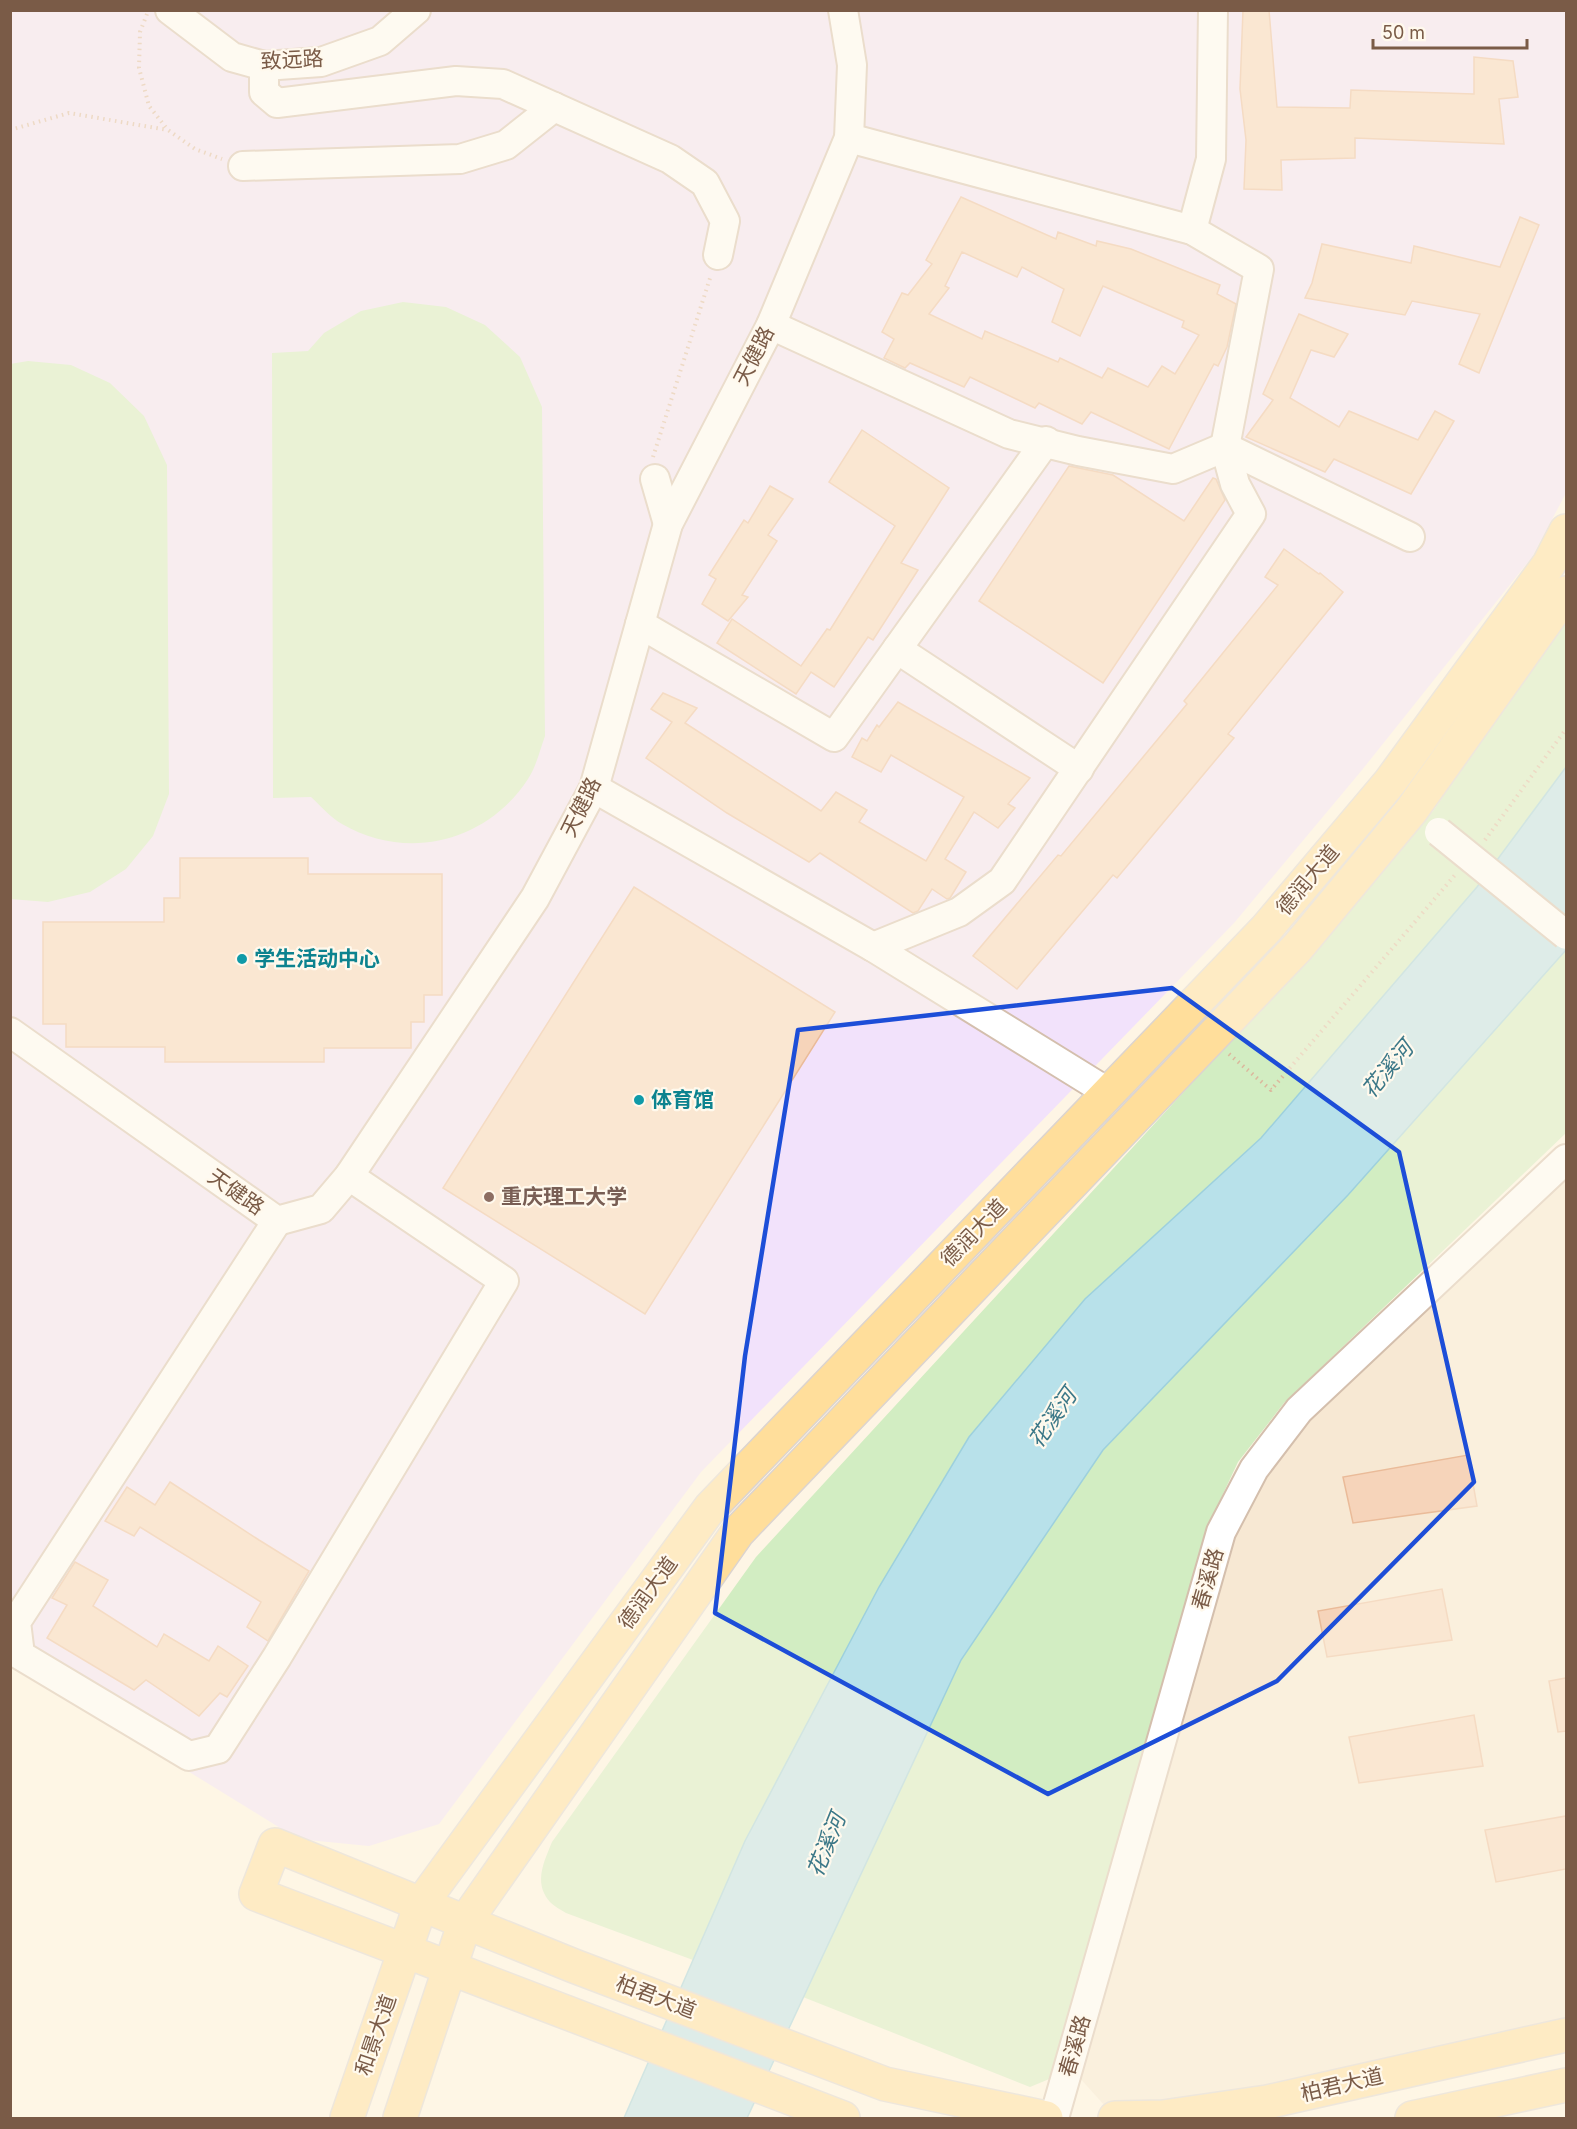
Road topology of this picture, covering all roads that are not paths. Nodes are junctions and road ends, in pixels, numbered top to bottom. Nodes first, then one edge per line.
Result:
1 (170, 10) edge
2 (416, 10) edge
3 (843, 10) edge
4 (1213, 10) edge
5 (264, 66) junction
6 (554, 107) junction
7 (849, 138) junction
8 (243, 166) road end
9 (1192, 230) junction
10 (718, 255) road end
11 (771, 325) junction
12 (1046, 441) junction
13 (1225, 447) junction
14 (655, 479) road end
15 (668, 524) junction
16 (1566, 531) edge
17 (1410, 537) dead end
18 (1566, 593) edge
19 (640, 624) junction
20 (897, 649) junction
21 (1079, 769) junction
22 (594, 788) junction
23 (1411, 811) junction
24 (1566, 935) edge
25 (873, 947) junction
26 (10, 1032) edge
27 (1108, 1093) junction
28 (1566, 1159) edge
29 (349, 1176) junction
30 (277, 1221) junction
31 (421, 1904) junction
32 (465, 1922) junction
33 (405, 1951) junction
34 (449, 1968) junction
35 (1566, 2035) edge
36 (1566, 2085) edge
37 (347, 2118) edge
38 (400, 2118) edge
39 (843, 2118) edge
40 (1046, 2118) edge
41 (1054, 2118) edge
42 (1115, 2118) edge
43 (1412, 2118) edge

1 - 5 street, 致远路
2 - 5 street, 致远路
3 - 7 street, 天健路
4 - 9 street
5 - 6 street
6 - 8 street
6 - 10 street
7 - 9 street
7 - 11 street, 天健路
9 - 13 street
11 - 12 street
11 - 15 street, 天健路
12 - 13 street
12 - 20 street
13 - 17 street
13 - 21 street
14 - 15 street
15 - 19 street, 天健路
16 - 27 main road, 德润大道
18 - 23 main road, 德润大道
19 - 20 street
19 - 22 street, 天健路
20 - 21 street
21 - 25 street
22 - 25 street
22 - 29 street, 天健路
23 - 24 street, bridge
23 - 32 main road, 德润大道
25 - 27 street
26 - 30 street, 天健路
27 - 31 main road, 德润大道
28 - 41 street, 春溪路
29 - 30 street, 天健路
29 - 30 street
31 - 32 main road, 柏君大道
31 - 33 main road, 德润大道
31 - 33 main road, 柏君大道
32 - 34 main road, 德润大道
32 - 40 main road, 柏君大道
33 - 34 main road
33 - 37 main road, 和景大道
34 - 38 main road
34 - 39 main road
35 - 42 main road, 柏君大道
36 - 43 main road

